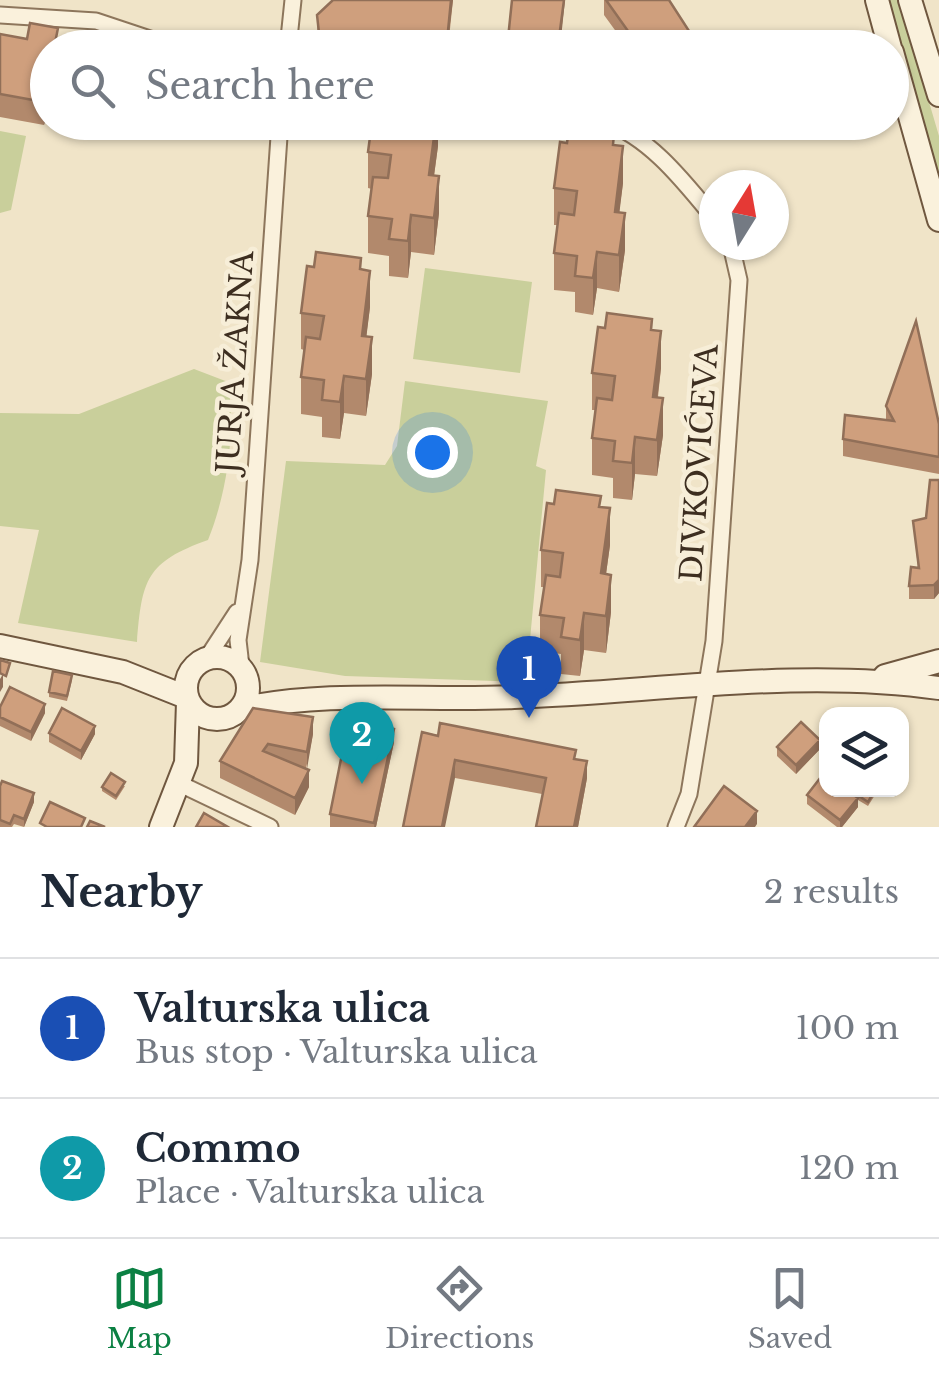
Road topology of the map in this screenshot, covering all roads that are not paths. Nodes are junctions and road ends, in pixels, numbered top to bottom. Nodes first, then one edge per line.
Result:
1 (294, 0) edge
2 (877, 0) edge
3 (913, 10) edge
4 (0, 16) edge
5 (123, 30) edge
6 (290, 30) edge
7 (885, 30) edge
8 (939, 36) edge
9 (939, 95) edge
10 (909, 114) edge
11 (279, 140) edge
12 (638, 140) edge
13 (699, 201) edge
14 (939, 220) edge
15 (735, 260) edge
16 (241, 604) junction
17 (0, 646) edge
18 (202, 660) junction
19 (939, 662) edge
20 (243, 670) junction
21 (123, 672) junction
22 (872, 680) junction
23 (706, 686) junction
24 (939, 688) edge
25 (320, 698) junction
26 (188, 699) junction
27 (232, 714) junction
28 (182, 773) junction
29 (161, 827) edge
30 (270, 827) edge
31 (676, 827) edge

1 - 6 street
2 - 7 street
3 - 8 street
3 - 9 street
4 - 5 street
10 - 14 street
11 - 16 street, JURJA ŽAKNA
12 - 13 street
15 - 23 street, DIVKOVIĆEVA
16 - 18 street, JURJA ŽAKNA
16 - 20 street, JURJA ŽAKNA
17 - 21 street
18 - 20 street
18 - 21 street
18 - 26 street
19 - 22 street
20 - 25 street
20 - 27 street
21 - 26 street
22 - 23 street
22 - 24 street
23 - 25 street
23 - 31 street, DIVKOVIĆEVA
25 - 27 street
26 - 27 street
26 - 28 street
27 - 28 street
28 - 29 street
28 - 30 street

